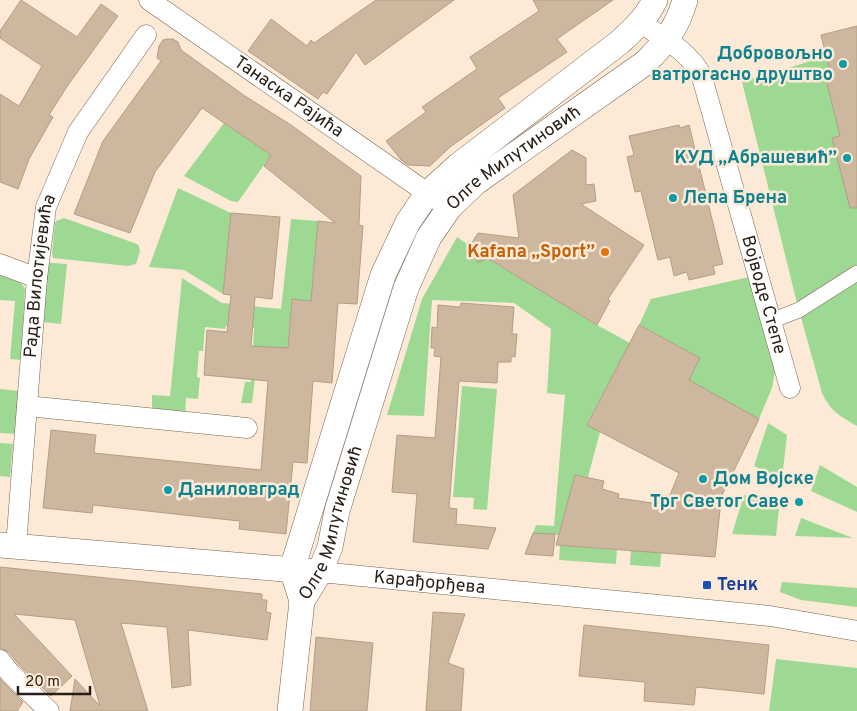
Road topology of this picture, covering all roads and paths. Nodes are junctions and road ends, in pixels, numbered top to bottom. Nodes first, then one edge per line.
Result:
1 (149, 0) edge
2 (655, 0) edge
3 (685, 0) edge
4 (641, 22) junction
5 (146, 35) dead end
6 (667, 41) junction
7 (427, 194) junction
8 (449, 208) junction
9 (0, 264) edge
10 (857, 273) edge
11 (37, 278) junction
12 (771, 321) junction
13 (790, 388) dead end
14 (27, 406) junction
15 (247, 428) dead end
16 (8, 545) edge
17 (292, 569) junction
18 (320, 572) junction
19 (302, 601) junction
20 (857, 631) edge
21 (0, 660) edge
22 (49, 711) edge
23 (290, 711) edge

1 - 7 street, Танаска Рајића
2 - 4 street
3 - 6 street
4 - 6 street, Војводе Степе
4 - 7 street, Олге Милутиновић
5 - 11 street, Рада Вилотијевића
6 - 8 street, Олге Милутиновић
6 - 12 street, Војводе Степе
7 - 8 street, Танаска Рајића
7 - 17 street, Олге Милутиновић
8 - 18 street, Олге Милутиновић
9 - 11 street
10 - 12 street
11 - 14 street, Рада Вилотијевића
12 - 13 street, Војводе Степе
14 - 15 street
14 - 16 street, Рада Вилотијевића
16 - 17 street, Карађорђева
17 - 18 street, Карађорђева
17 - 19 street, Олге Милутиновић
18 - 19 street, Олге Милутиновић
18 - 20 street, Карађорђева
19 - 23 street
21 - 22 street

